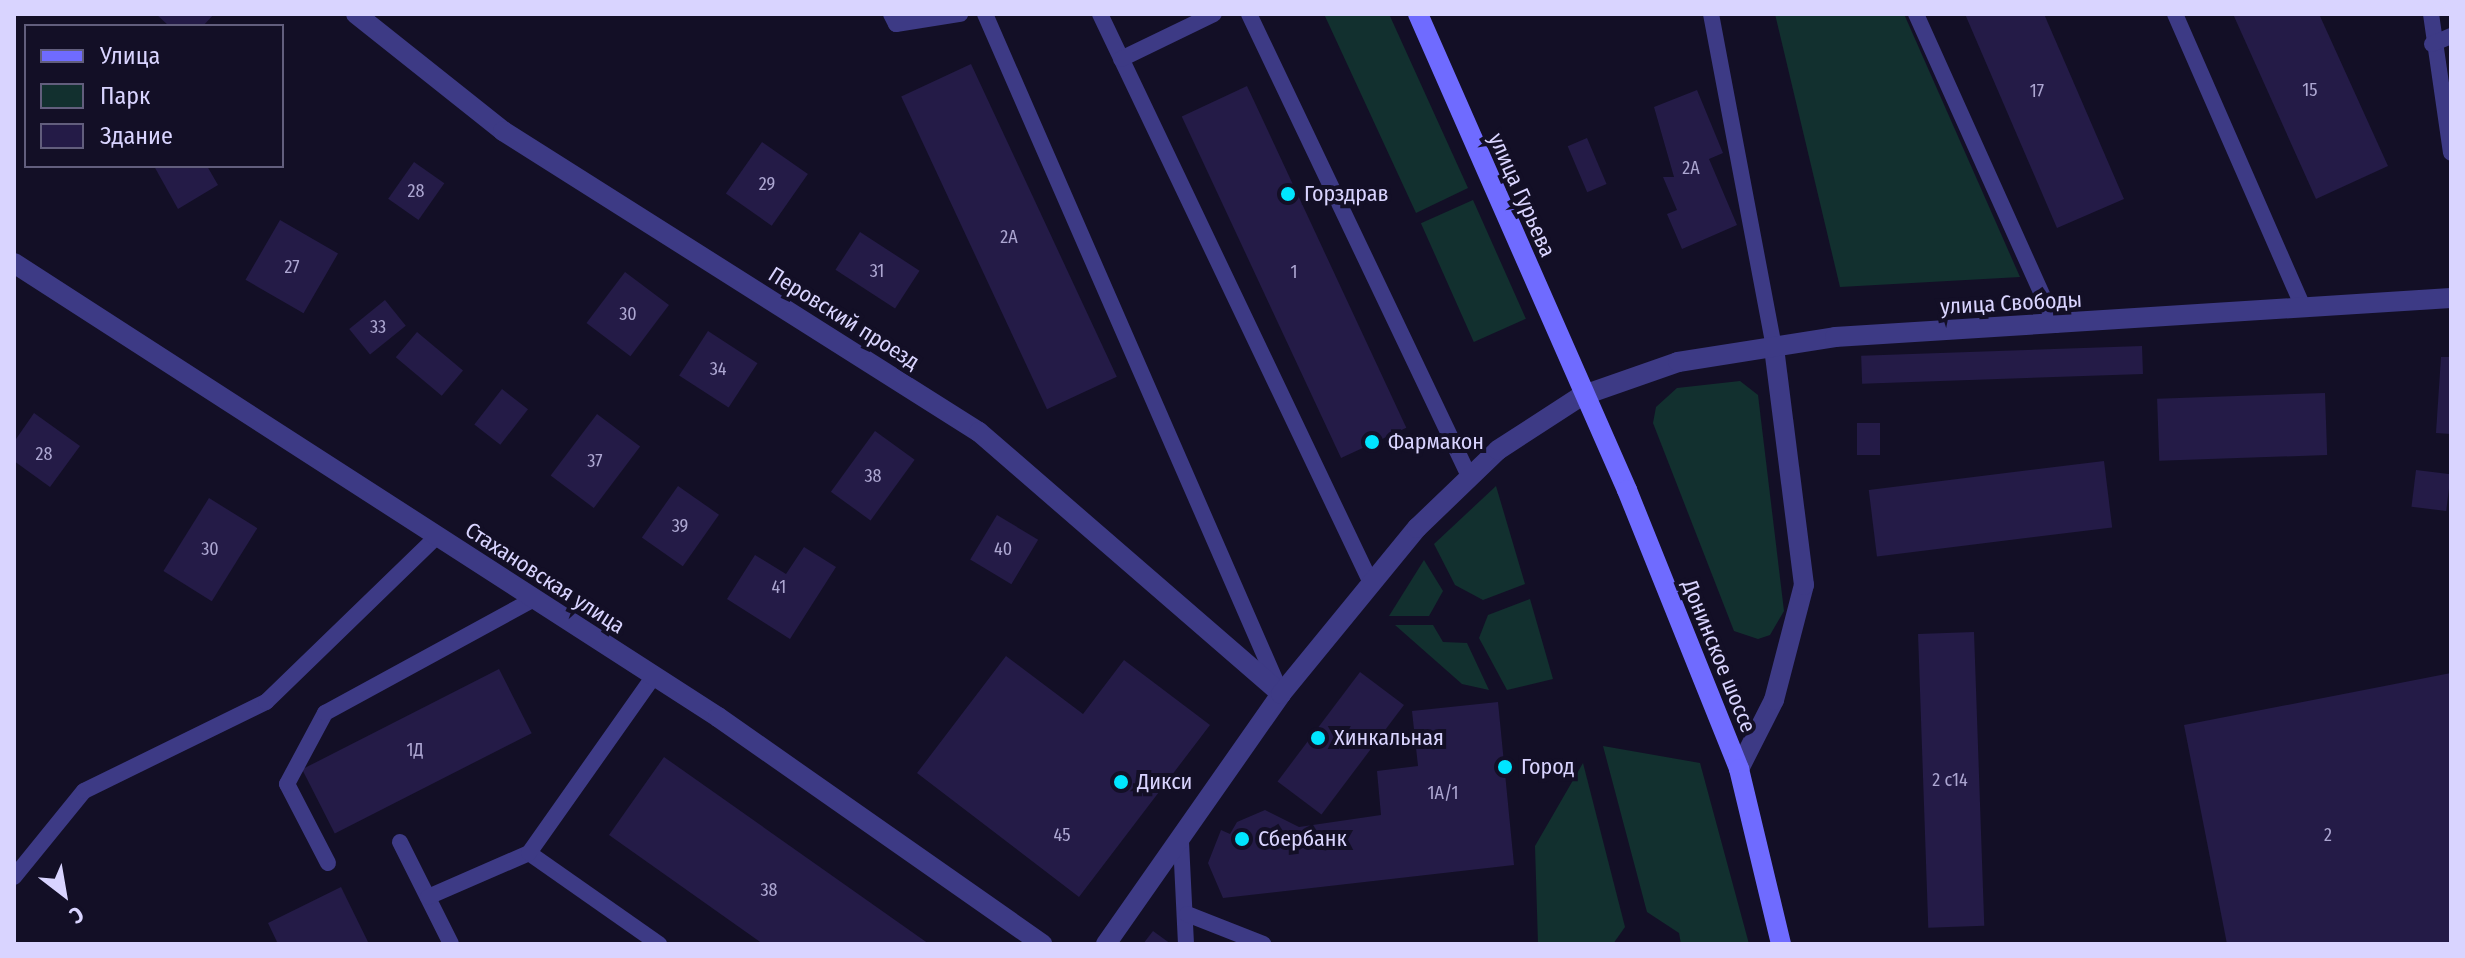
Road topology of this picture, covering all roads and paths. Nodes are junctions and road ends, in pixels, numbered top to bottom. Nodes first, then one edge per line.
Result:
1 (356, 14) edge
2 (891, 14) edge
3 (960, 14) edge
4 (985, 14) edge
5 (1100, 14) edge
6 (1214, 14) edge
7 (1249, 14) edge
8 (1418, 14) edge
9 (1711, 14) edge
10 (1916, 14) edge
11 (2175, 14) edge
12 (2431, 14) edge
13 (2451, 36) edge
14 (2432, 44) junction
15 (1121, 59) junction
16 (2451, 153) edge
17 (14, 263) edge
18 (2451, 298) edge
19 (2304, 309) junction
20 (2056, 325) junction
21 (1774, 347) junction
22 (1581, 396) junction
23 (1469, 476) junction
24 (437, 536) junction
25 (1371, 583) junction
26 (534, 599) junction
27 (653, 677) junction
28 (1281, 694) junction
29 (1739, 769) junction
30 (400, 842) dead end
31 (1181, 842) junction
32 (529, 853) junction
33 (328, 863) dead end
34 (14, 877) edge
35 (428, 897) junction
36 (1187, 914) junction
37 (451, 944) edge
38 (659, 944) edge
39 (1042, 944) edge
40 (1106, 944) edge
41 (1186, 944) edge
42 (1263, 944) edge
43 (1781, 944) edge

1 - 28 street, Перовский проезд
2 - 3 lane
4 - 28 lane
5 - 15 lane
6 - 15 lane
7 - 23 lane
8 - 22 main road, улица Гурьева
9 - 21 lane
10 - 20 lane
11 - 19 lane
12 - 14 lane
13 - 14 lane
14 - 16 lane
15 - 25 lane
17 - 24 street, Стахановская улица
18 - 19 street, улица Свободы
19 - 20 street, улица Свободы
20 - 21 street, улица Свободы
21 - 22 street, улица Свободы
21 - 29 street
22 - 23 street, улица Свободы
22 - 29 main road, Донинское шоссе
23 - 25 street, улица Свободы
24 - 26 street, Стахановская улица
24 - 34 lane
25 - 28 street, улица Свободы
26 - 27 street, Стахановская улица
26 - 33 lane
27 - 32 lane
27 - 39 street, Стахановская улица
28 - 31 street, улица Свободы
29 - 43 main road, Донинское шоссе
30 - 35 lane
31 - 36 lane
31 - 40 street, улица Свободы
32 - 35 lane
32 - 38 lane
35 - 37 lane
36 - 41 lane
36 - 42 lane

